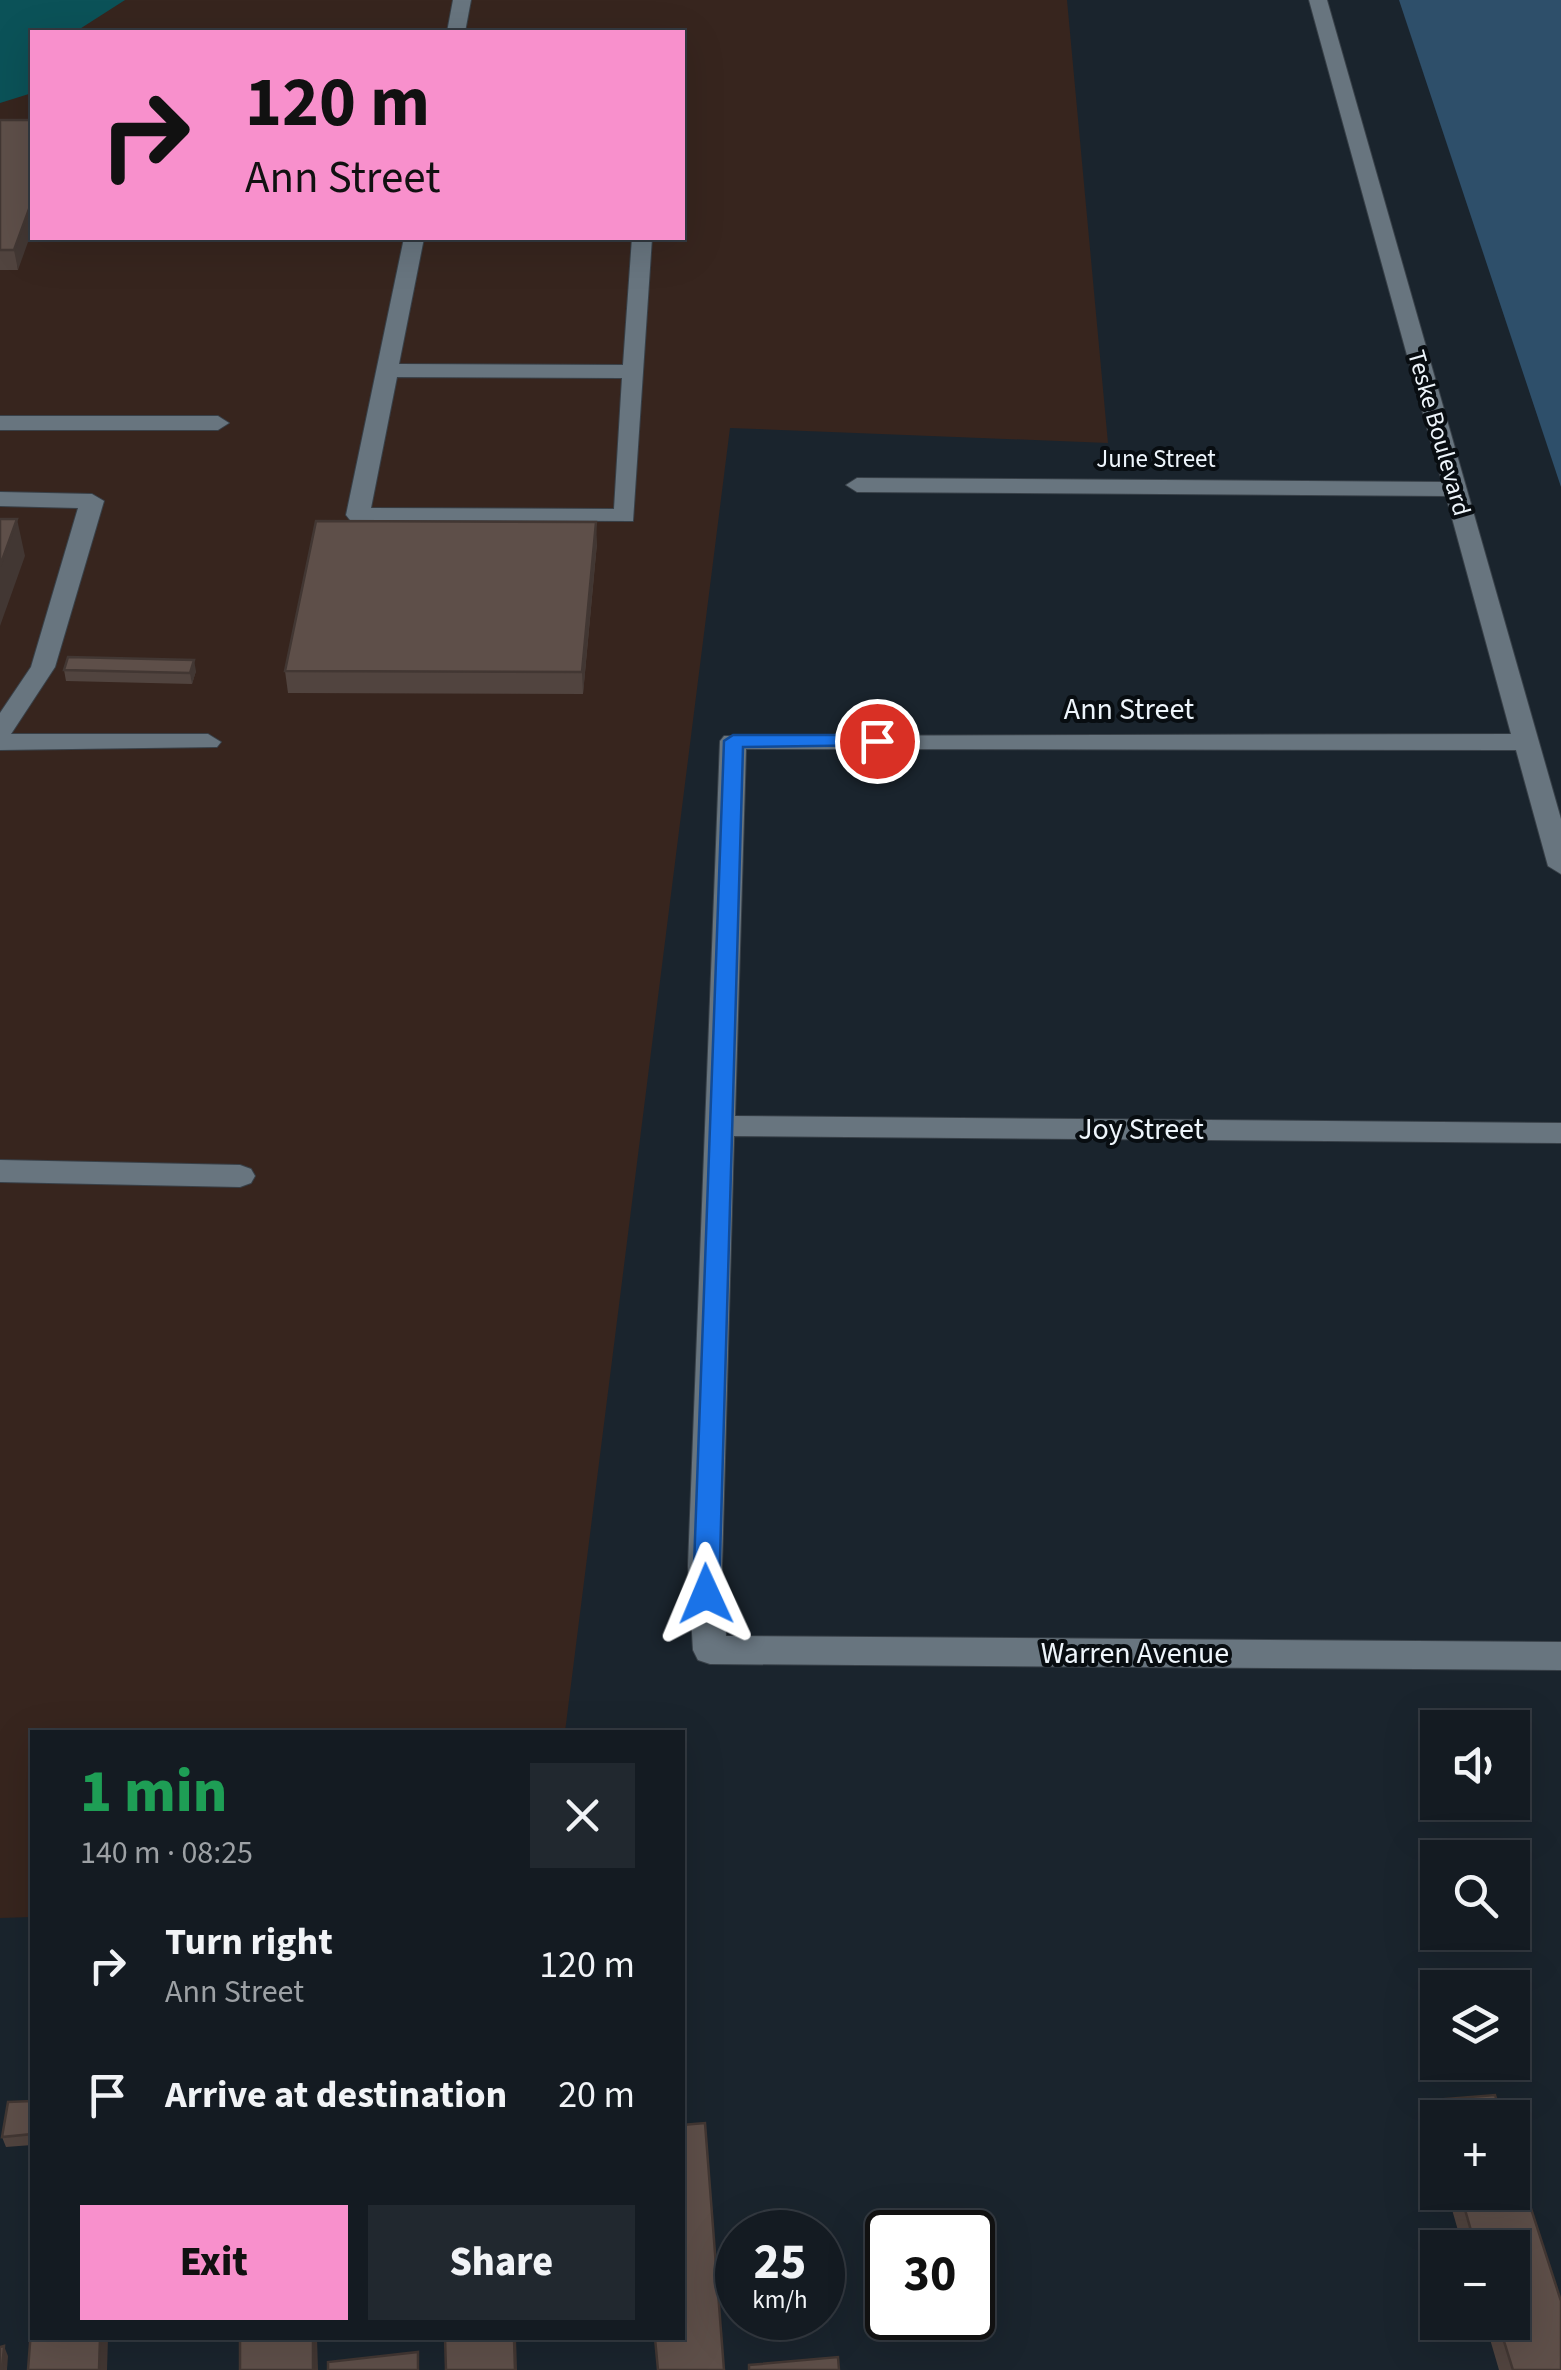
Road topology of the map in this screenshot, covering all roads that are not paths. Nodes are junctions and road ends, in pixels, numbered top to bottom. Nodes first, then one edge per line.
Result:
1 (462, 0) edge
2 (1318, 0) edge
3 (456, 30) edge
4 (414, 240) edge
5 (642, 240) edge
6 (387, 370) junction
7 (634, 372) junction
8 (218, 423) dead end
9 (0, 424) edge
10 (858, 485) dead end
11 (1454, 489) junction
12 (0, 500) edge
13 (0, 732) edge
14 (0, 742) edge
15 (208, 742) dead end
16 (1526, 742) junction
17 (1561, 866) edge
18 (720, 1126) junction
19 (1561, 1133) edge
20 (0, 1172) edge
21 (240, 1176) dead end
22 (1561, 1656) edge

1 - 3 street
2 - 11 street, Teske Boulevard
4 - 6 street
5 - 7 street
6 - 7 street
6 - 7 street
8 - 9 street
10 - 11 street, June Street
11 - 16 street, Teske Boulevard
12 - 13 street
14 - 15 street
16 - 17 street, Teske Boulevard
16 - 18 street, Ann Street
18 - 19 street, Joy Street
18 - 22 street, Warren Avenue
20 - 21 street

